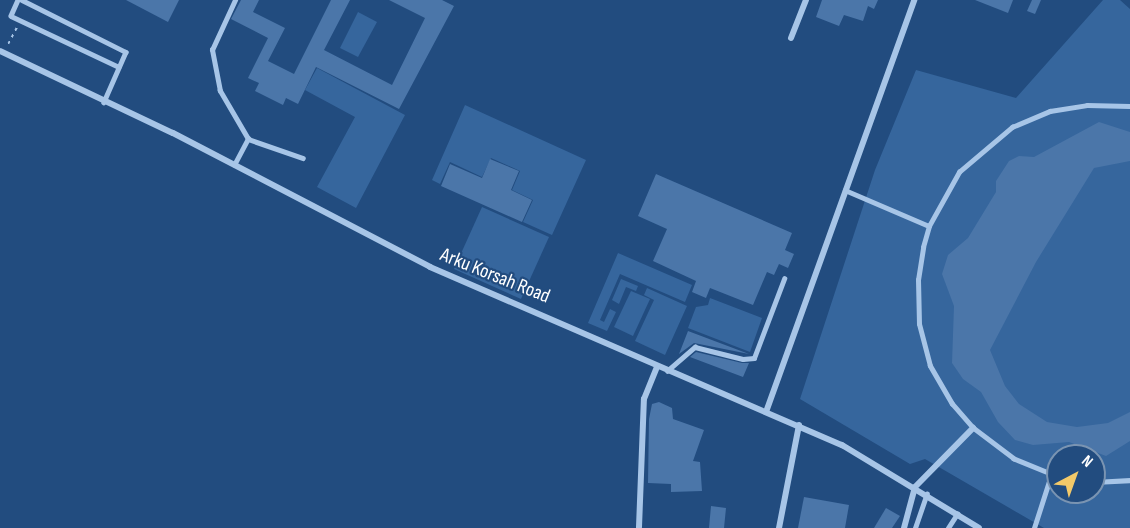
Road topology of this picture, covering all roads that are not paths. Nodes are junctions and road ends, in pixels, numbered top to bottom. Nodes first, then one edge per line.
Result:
1 (20, 0) edge
2 (235, 0) edge
3 (806, 0) edge
4 (914, 0) edge
5 (791, 38) dead end
6 (2, 52) edge
7 (120, 67) junction
8 (104, 102) junction
9 (1130, 105) edge
10 (248, 139) junction
11 (303, 158) dead end
12 (234, 165) junction
13 (845, 190) junction
14 (929, 226) junction
15 (784, 279) dead end
16 (657, 366) junction
17 (667, 371) junction
18 (766, 412) junction
19 (799, 425) junction
20 (973, 429) junction
21 (1046, 473) edge
22 (1130, 480) edge
23 (1106, 481) edge
24 (915, 487) junction
25 (1046, 491) edge
26 (927, 494) junction
27 (957, 514) junction
28 (639, 527) edge
29 (779, 528) edge
30 (904, 528) edge
31 (915, 528) edge
32 (948, 528) edge
33 (979, 528) edge
34 (1034, 528) edge

1 - 7 lane
1 - 7 lane
2 - 10 lane
3 - 5 street
4 - 13 street
6 - 8 street, Arku Korsah Road
7 - 8 lane
8 - 12 street, Arku Korsah Road
9 - 14 lane
10 - 11 lane
10 - 12 lane
12 - 16 street, Arku Korsah Road
13 - 14 lane
13 - 18 street
14 - 20 lane
15 - 17 lane
16 - 17 street, Arku Korsah Road
16 - 28 street
17 - 18 street, Arku Korsah Road
18 - 19 street, Arku Korsah Road
19 - 24 street, Arku Korsah Road
19 - 29 street
20 - 21 lane
20 - 24 street
22 - 23 lane
24 - 26 street, Arku Korsah Road
24 - 30 street
25 - 34 lane
26 - 27 street, Arku Korsah Road
26 - 31 lane
27 - 32 lane
27 - 33 street, Arku Korsah Road

